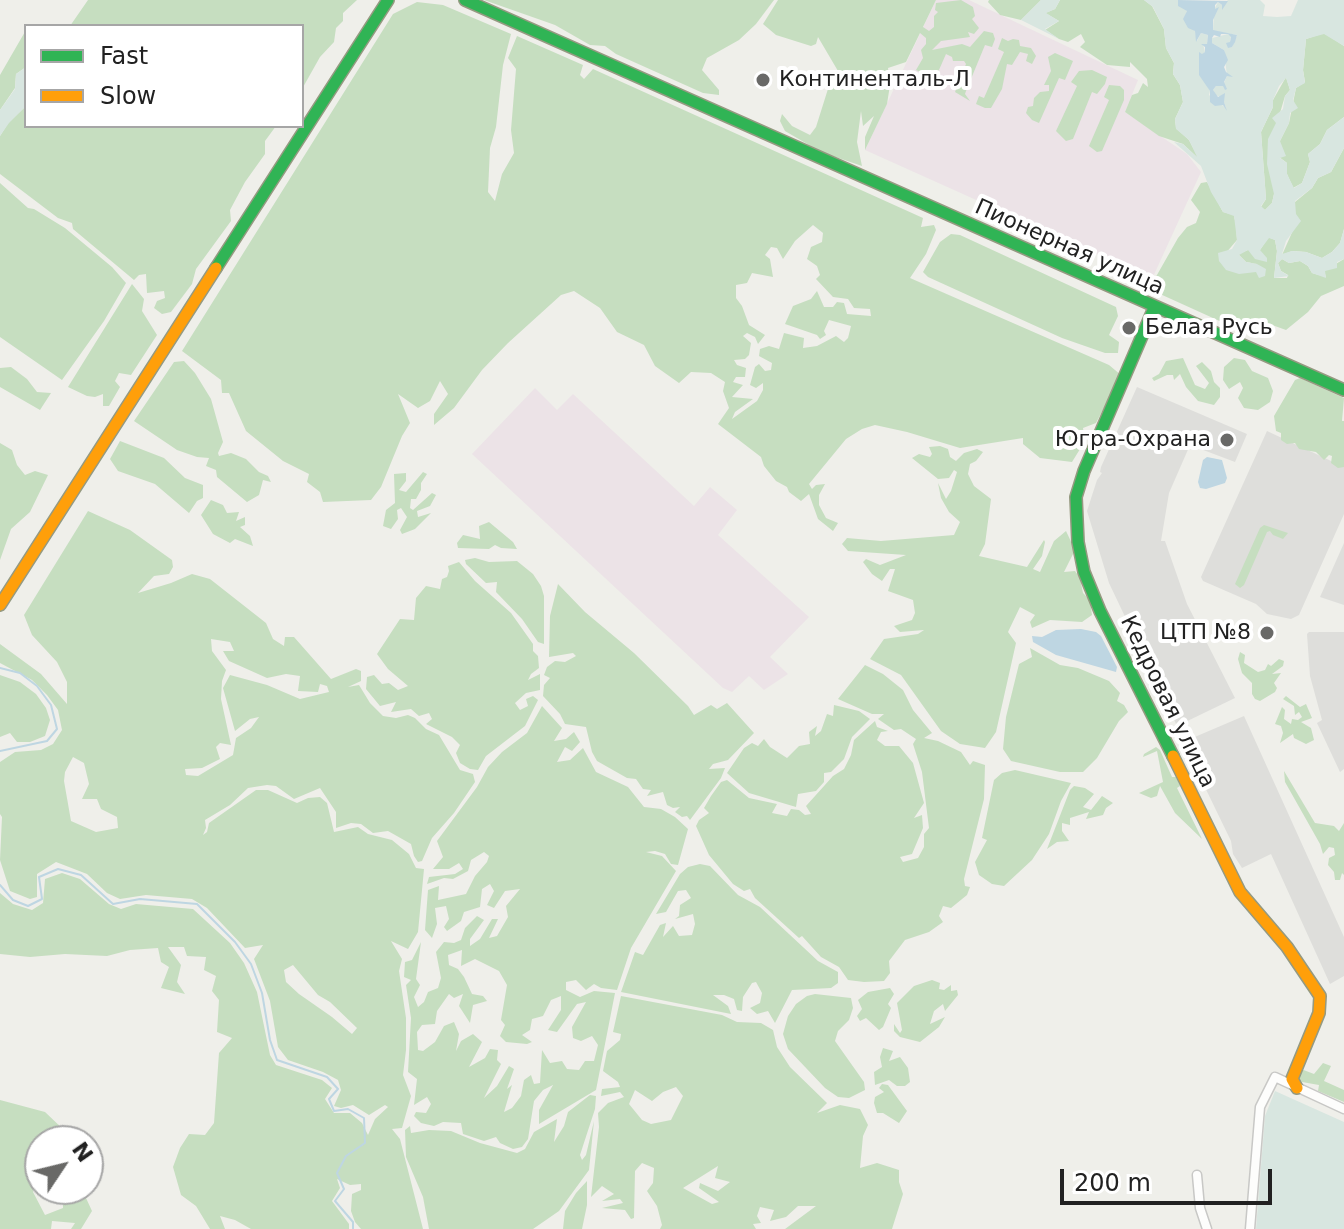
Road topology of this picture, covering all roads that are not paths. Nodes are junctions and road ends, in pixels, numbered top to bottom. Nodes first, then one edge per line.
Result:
1 (388, 0) edge
2 (465, 0) edge
3 (1154, 308) junction
4 (1344, 390) edge
5 (0, 605) edge
6 (1297, 1088) junction
7 (1344, 1109) edge
8 (1197, 1175) dead end
9 (1207, 1229) edge
10 (1250, 1229) edge

1 - 5 main road
2 - 3 main road, Пионерная улица
3 - 4 main road, Пионерная улица
3 - 6 main road, Кедровая улица
6 - 7 street
6 - 10 street
8 - 9 street

